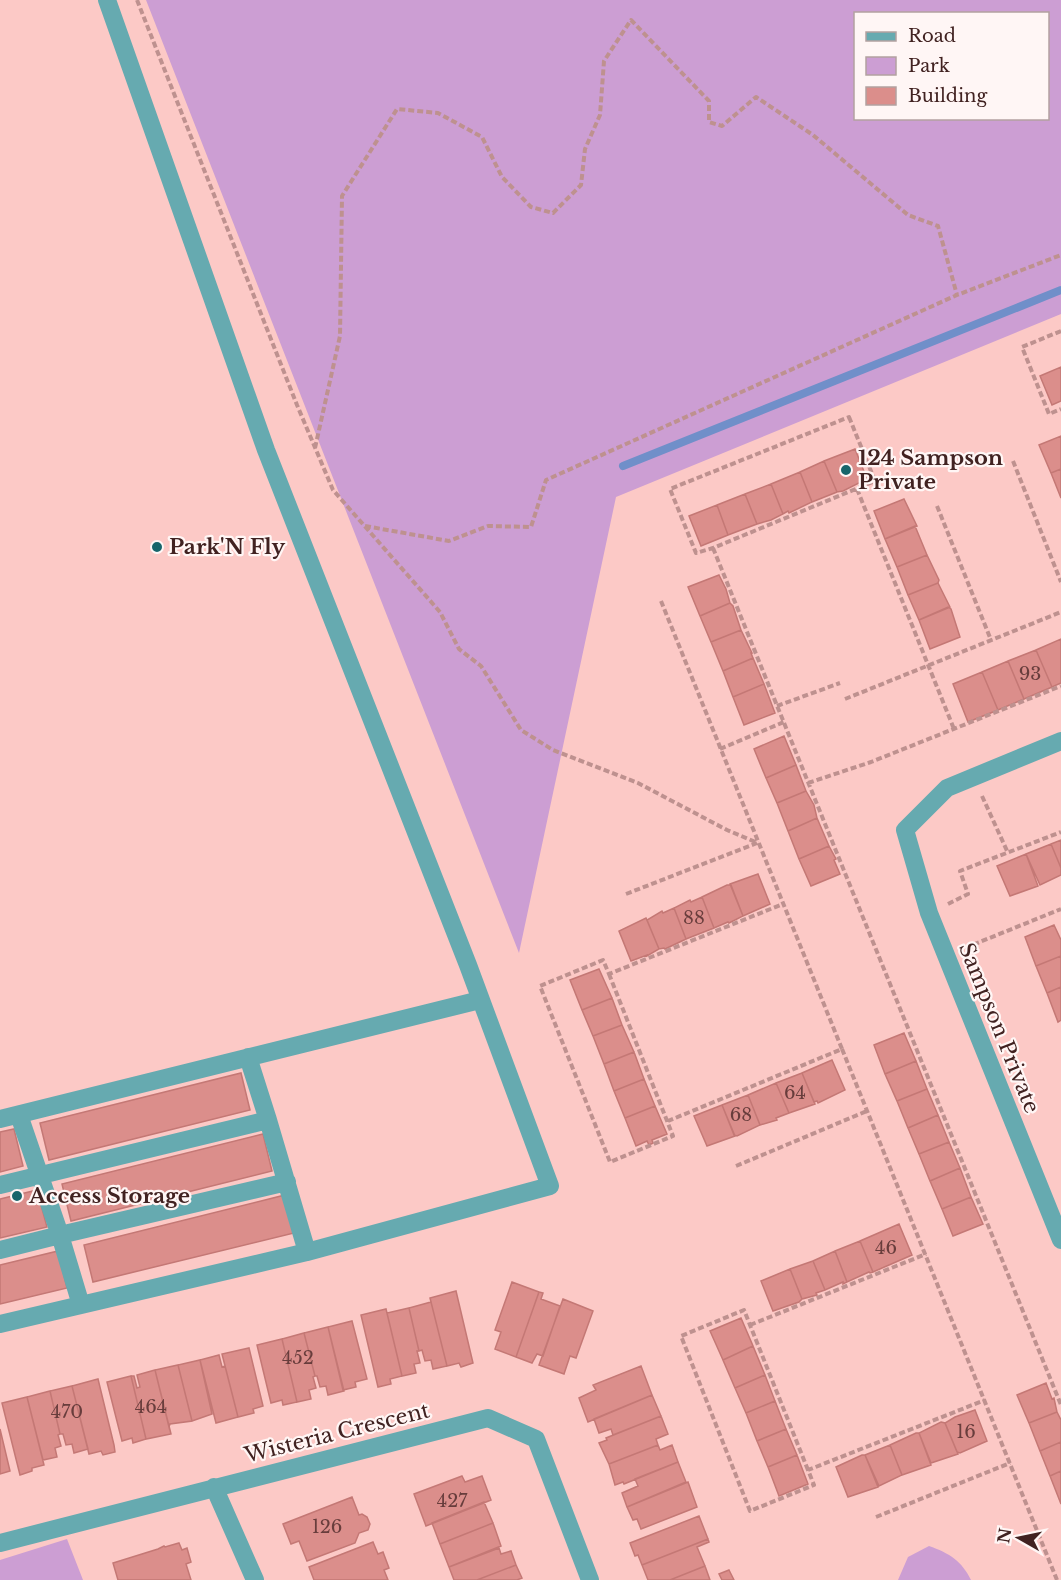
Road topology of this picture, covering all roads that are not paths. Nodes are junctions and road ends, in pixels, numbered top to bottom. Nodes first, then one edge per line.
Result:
1 (107, 0) edge
2 (1061, 741) edge
3 (480, 1000) junction
4 (248, 1057) junction
5 (19, 1115) junction
6 (0, 1119) edge
7 (268, 1120) junction
8 (39, 1175) junction
9 (287, 1182) junction
10 (0, 1185) edge
11 (60, 1235) junction
12 (1061, 1240) edge
13 (0, 1250) edge
14 (307, 1252) junction
15 (81, 1305) junction
16 (0, 1324) edge
17 (214, 1487) junction
18 (0, 1543) edge
19 (255, 1580) edge
20 (590, 1580) edge

1 - 3 street
2 - 12 street, Sampson Private
3 - 4 street
3 - 14 street
4 - 5 street
4 - 7 street
5 - 6 street
5 - 8 street
7 - 8 street
7 - 9 street
8 - 10 street
8 - 11 street
9 - 11 street
9 - 14 street
11 - 13 street
11 - 15 street
14 - 15 street
15 - 16 street
17 - 18 street, Wisteria Crescent
17 - 19 street
17 - 20 street, Wisteria Crescent

